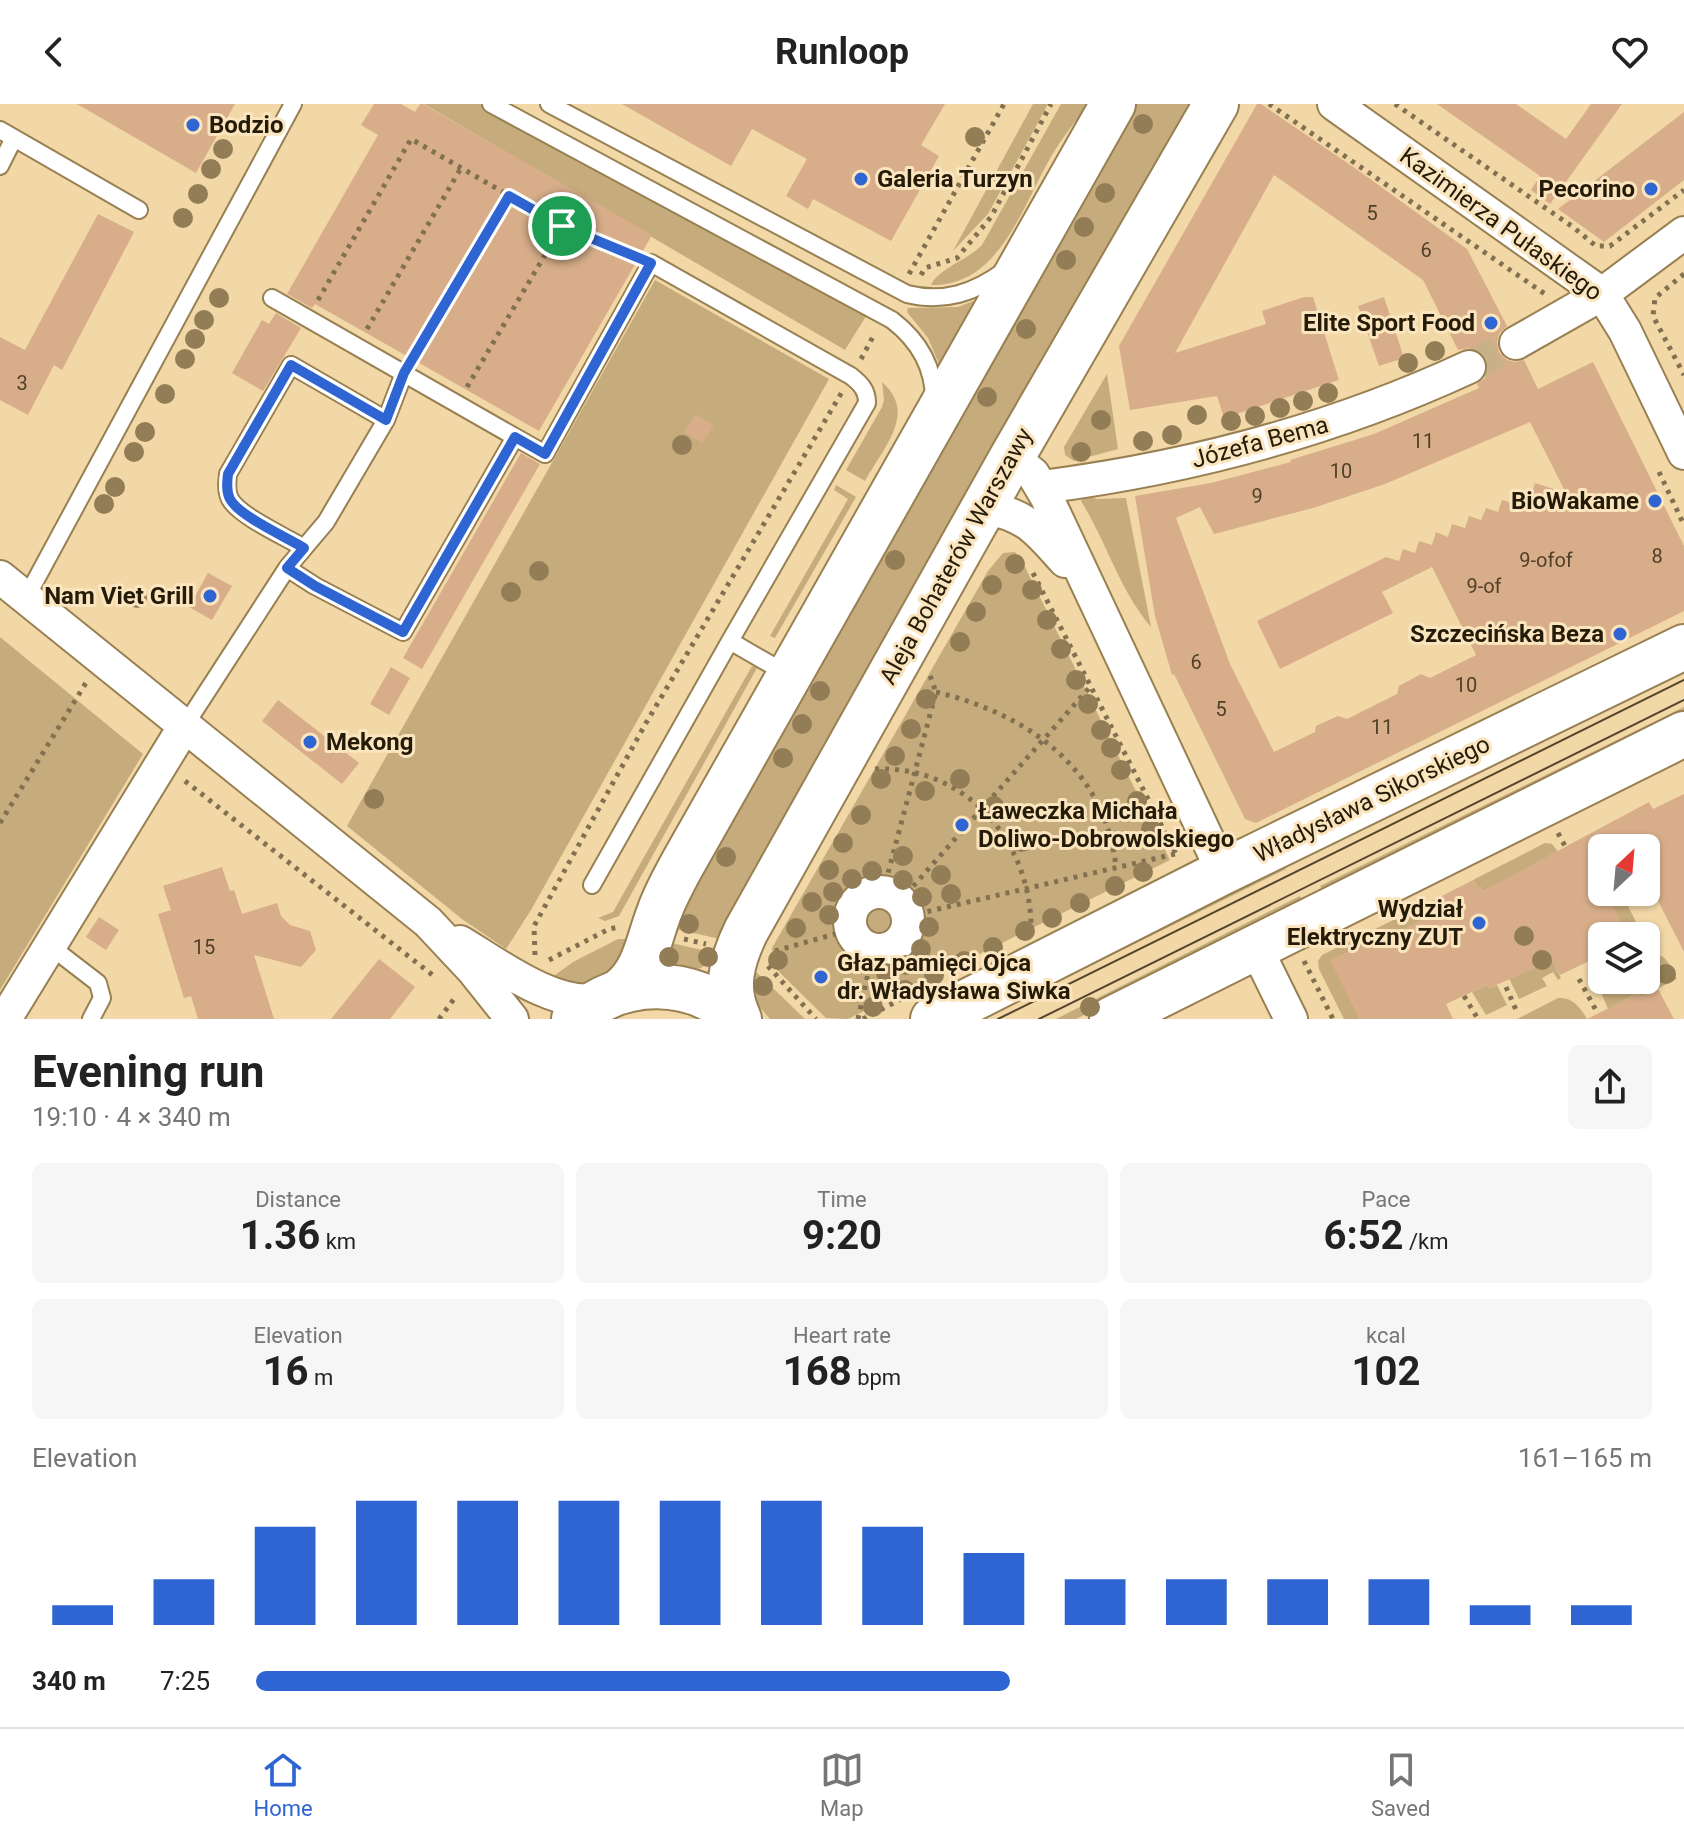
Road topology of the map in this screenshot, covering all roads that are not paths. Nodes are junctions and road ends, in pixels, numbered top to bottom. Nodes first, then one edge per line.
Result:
1 (293, 104) edge
2 (491, 104) edge
3 (549, 104) edge
4 (1113, 104) edge
5 (1216, 104) edge
6 (1350, 108) edge
7 (7, 134) edge
8 (0, 166) edge
9 (139, 210) dead end
10 (1684, 233) edge
11 (1035, 243) junction
12 (1602, 294) junction
13 (272, 298) dead end
14 (1516, 343) tunnel mouth
15 (1469, 367) tunnel mouth
16 (404, 373) junction
17 (386, 420) junction
18 (515, 437) junction
19 (925, 437) junction
20 (1684, 453) edge
21 (1012, 457) junction
22 (1042, 487) junction
23 (984, 507) junction
24 (304, 548) junction
25 (287, 568) junction
26 (0, 577) edge
27 (1084, 581) junction
28 (26, 598) junction
29 (730, 641) junction
30 (1684, 647) edge
31 (791, 675) junction
32 (184, 727) junction
33 (1684, 734) edge
34 (1223, 872) junction
35 (592, 885) dead end
36 (428, 922) junction
37 (50, 946) junction
38 (1256, 948) junction
39 (873, 951) joint
40 (598, 1003) edge
41 (5, 1019) edge
42 (91, 1019) edge
43 (512, 1019) edge
44 (739, 1019) edge
45 (933, 1019) edge
46 (1112, 1019) edge
47 (1291, 1019) edge

1 - 28 lane
2 - 19 lane
3 - 11 lane
4 - 11 street
5 - 21 street, Aleja Bohaterów Warszawy
6 - 12 street, Kazimierza Pułaskiego
7 - 8 lane
7 - 9 lane
10 - 12 street
11 - 19 street
12 - 14 street
12 - 20 street, Kazimierza Pułaskiego
13 - 16 lane
15 - 22 street, Józefa Bema
16 - 17 lane
16 - 18 lane
17 - 24 lane
17 - 24 lane
18 - 25 lane
18 - 29 lane
19 - 31 street
21 - 22 street
21 - 23 street, Aleja Bohaterów Warszawy
22 - 27 street
23 - 27 street
23 - 44 street, Aleja Bohaterów Warszawy
24 - 25 lane
25 - 32 lane
26 - 28 street
27 - 34 street
28 - 32 street
29 - 31 lane
29 - 35 lane
30 - 34 street, Władysława Sikorskiego
31 - 40 street
32 - 36 street
32 - 37 street
33 - 38 street
34 - 45 street, Władysława Sikorskiego
36 - 40 street
36 - 43 street
37 - 41 street
37 - 42 lane
38 - 46 street
38 - 47 street
39 - 39 street
40 - 44 street

